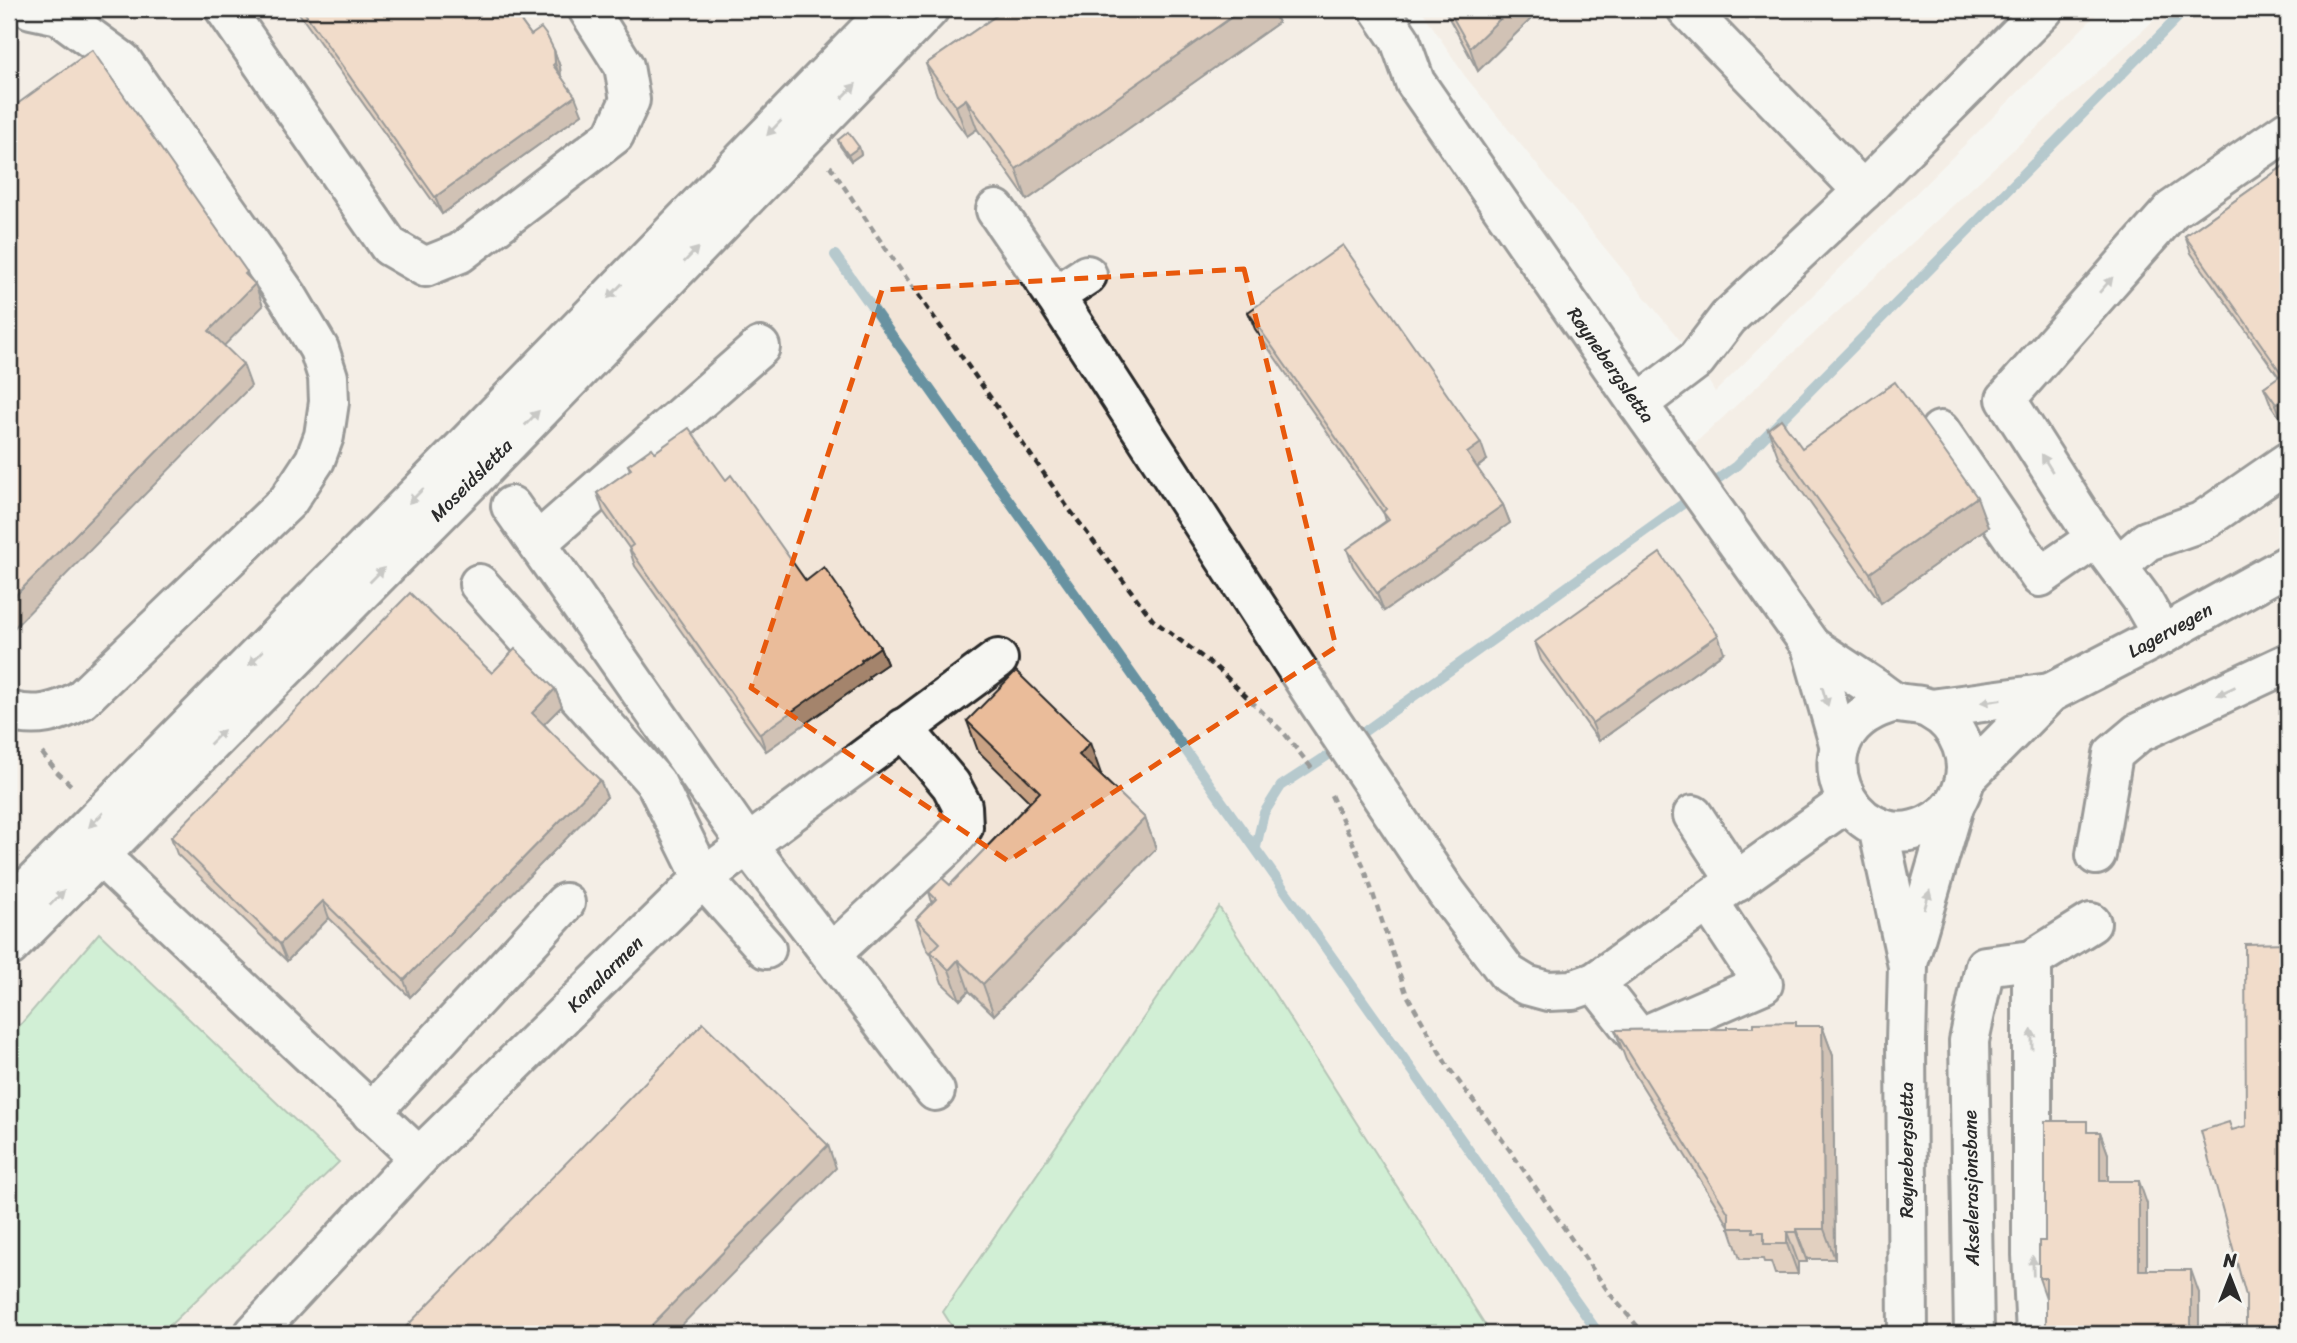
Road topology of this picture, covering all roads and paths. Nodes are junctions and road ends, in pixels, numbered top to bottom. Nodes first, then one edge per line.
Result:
1 (31, 9) edge
2 (225, 9) edge
3 (588, 9) edge
4 (890, 9) edge
5 (929, 9) edge
6 (1351, 9) edge
7 (1380, 9) edge
8 (1688, 9) edge
9 (2044, 9) edge
10 (1415, 82) junction
11 (2288, 130) edge
12 (825, 157) dead end
13 (1863, 191) junction
14 (996, 210) dead end
15 (1087, 275) dead end
16 (1055, 296) junction
17 (760, 347) dead end
18 (1638, 404) junction
19 (1940, 431) dead end
20 (2288, 462) edge
21 (511, 506) dead end
22 (2099, 542) junction
23 (537, 543) junction
24 (2288, 565) edge
25 (479, 583) dead end
26 (2162, 635) junction
27 (1811, 646) junction
28 (998, 659) dead end
29 (2288, 663) edge
30 (2050, 693) junction
31 (1913, 706) junction
32 (23, 713) edge
33 (904, 728) junction
34 (1840, 747) junction
35 (1321, 779) dead end
36 (1329, 789) dead end
37 (78, 791) dead end
38 (1960, 791) junction
39 (1847, 802) junction
40 (1693, 815) dead end
41 (1878, 827) junction
42 (747, 844) junction
43 (2096, 855) dead end
44 (116, 872) dead end
45 (703, 878) junction
46 (1723, 892) junction
47 (565, 903) dead end
48 (9, 908) edge
49 (2091, 923) dead end
50 (9, 947) edge
51 (766, 949) dead end
52 (831, 954) junction
53 (2032, 960) junction
54 (1908, 965) junction
55 (1595, 982) junction
56 (936, 1091) dead end
57 (371, 1113) junction
58 (419, 1157) junction
59 (254, 1334) edge
60 (1644, 1334) edge
61 (1908, 1334) edge
62 (1974, 1334) edge
63 (2036, 1334) edge

1 - 32 street
2 - 3 street
4 -> 48 street, Moseidsletta
50 -> 5 street, Moseidsletta
6 - 10 street, Røynebergsletta
7 - 10 street, Røynebergsletta
8 - 13 street
9 - 13 street
10 - 18 street, Røynebergsletta
22 -> 11 street
12 - 35 path
13 - 18 street
14 - 16 street
15 - 16 street
16 - 55 street
17 - 23 street
18 - 27 street, Røynebergsletta
19 - 22 street
20 - 22 street
21 - 23 street
22 - 26 street
23 - 42 street
24 - 26 street, Lagervegen
25 - 45 street
26 - 30 street, Lagervegen
27 - 31 street, Røynebergsletta
27 -> 34 street, Røynebergsletta
28 - 33 street, Kanalarmen
29 -> 43 street
30 -> 31 street, Lagervegen
30 - 38 street, Lagervegen
31 - 34 street
31 - 38 street
32 - 37 path
33 - 42 street, Kanalarmen
33 - 52 street
34 - 39 street
36 - 60 path
38 - 41 street
54 -> 38 street, Røynebergsletta
39 - 41 street
39 - 46 street
40 - 46 street
41 - 54 street, Røynebergsletta
42 - 45 street, Kanalarmen
42 - 52 street
44 - 57 street
45 - 51 street
45 - 58 street, Kanalarmen
46 - 55 street
46 - 55 street
47 - 57 street
49 - 53 street
52 - 56 street
53 - 62 street, Akselerasjonsbane
63 -> 53 street
54 - 61 street, Røynebergsletta
57 - 58 street
58 - 59 street, Kanalarmen

